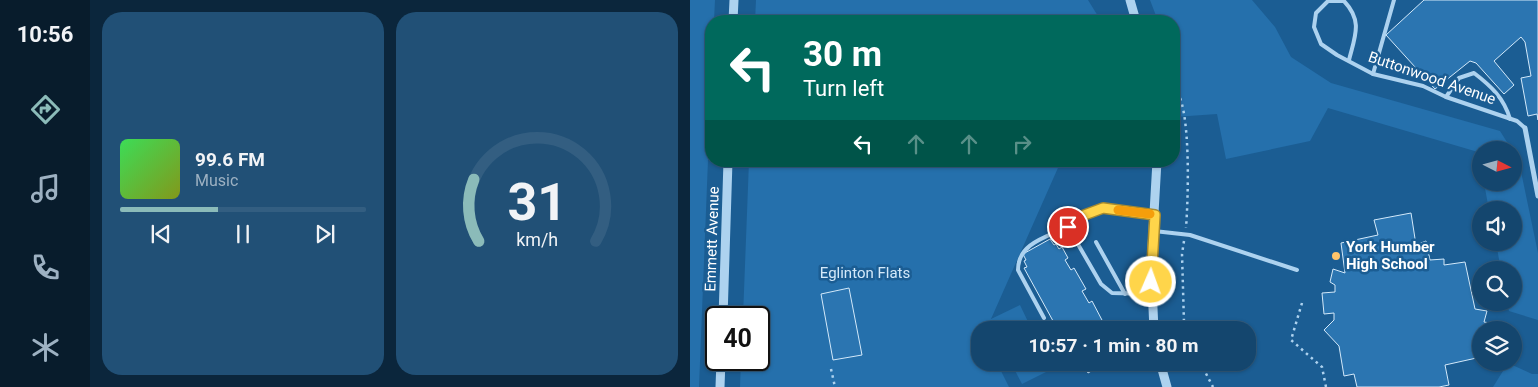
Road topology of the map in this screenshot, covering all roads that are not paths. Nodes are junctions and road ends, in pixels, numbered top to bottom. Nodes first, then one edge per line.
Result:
1 (734, 0) edge
2 (1130, 0) edge
3 (1394, 0) edge
4 (733, 15) edge
5 (1134, 15) edge
6 (1349, 60) junction
7 (1373, 74) junction
8 (1446, 97) junction
9 (1510, 118) junction
10 (1526, 128) joint
11 (728, 167) edge
12 (1157, 167) edge
13 (1538, 196) edge
14 (1155, 215) junction
15 (1068, 227) junction
16 (1154, 231) junction
17 (1096, 242) dead end
18 (1297, 270) dead end
19 (1125, 294) junction
20 (1151, 294) junction
21 (723, 306) edge
22 (1044, 318) dead end
23 (1153, 321) edge
24 (721, 371) edge
25 (1163, 371) edge
26 (720, 387) edge
27 (1167, 387) edge

1 - 4 street
2 - 5 street
3 - 7 lane
6 - 6 lane, Buttonwood Avenue
6 - 7 lane, Buttonwood Avenue
7 - 8 lane, Buttonwood Avenue
8 - 9 lane, Buttonwood Avenue
8 - 9 lane
9 - 10 lane, Buttonwood Avenue
10 - 13 street, Buttonwood Avenue
11 - 21 street, Emmett Avenue
12 - 14 street
14 - 15 lane
14 - 16 street
15 - 19 lane
15 - 22 lane
16 - 18 lane
16 - 20 street
17 - 19 lane
19 - 20 lane
20 - 23 street
24 - 26 street
25 - 27 street

